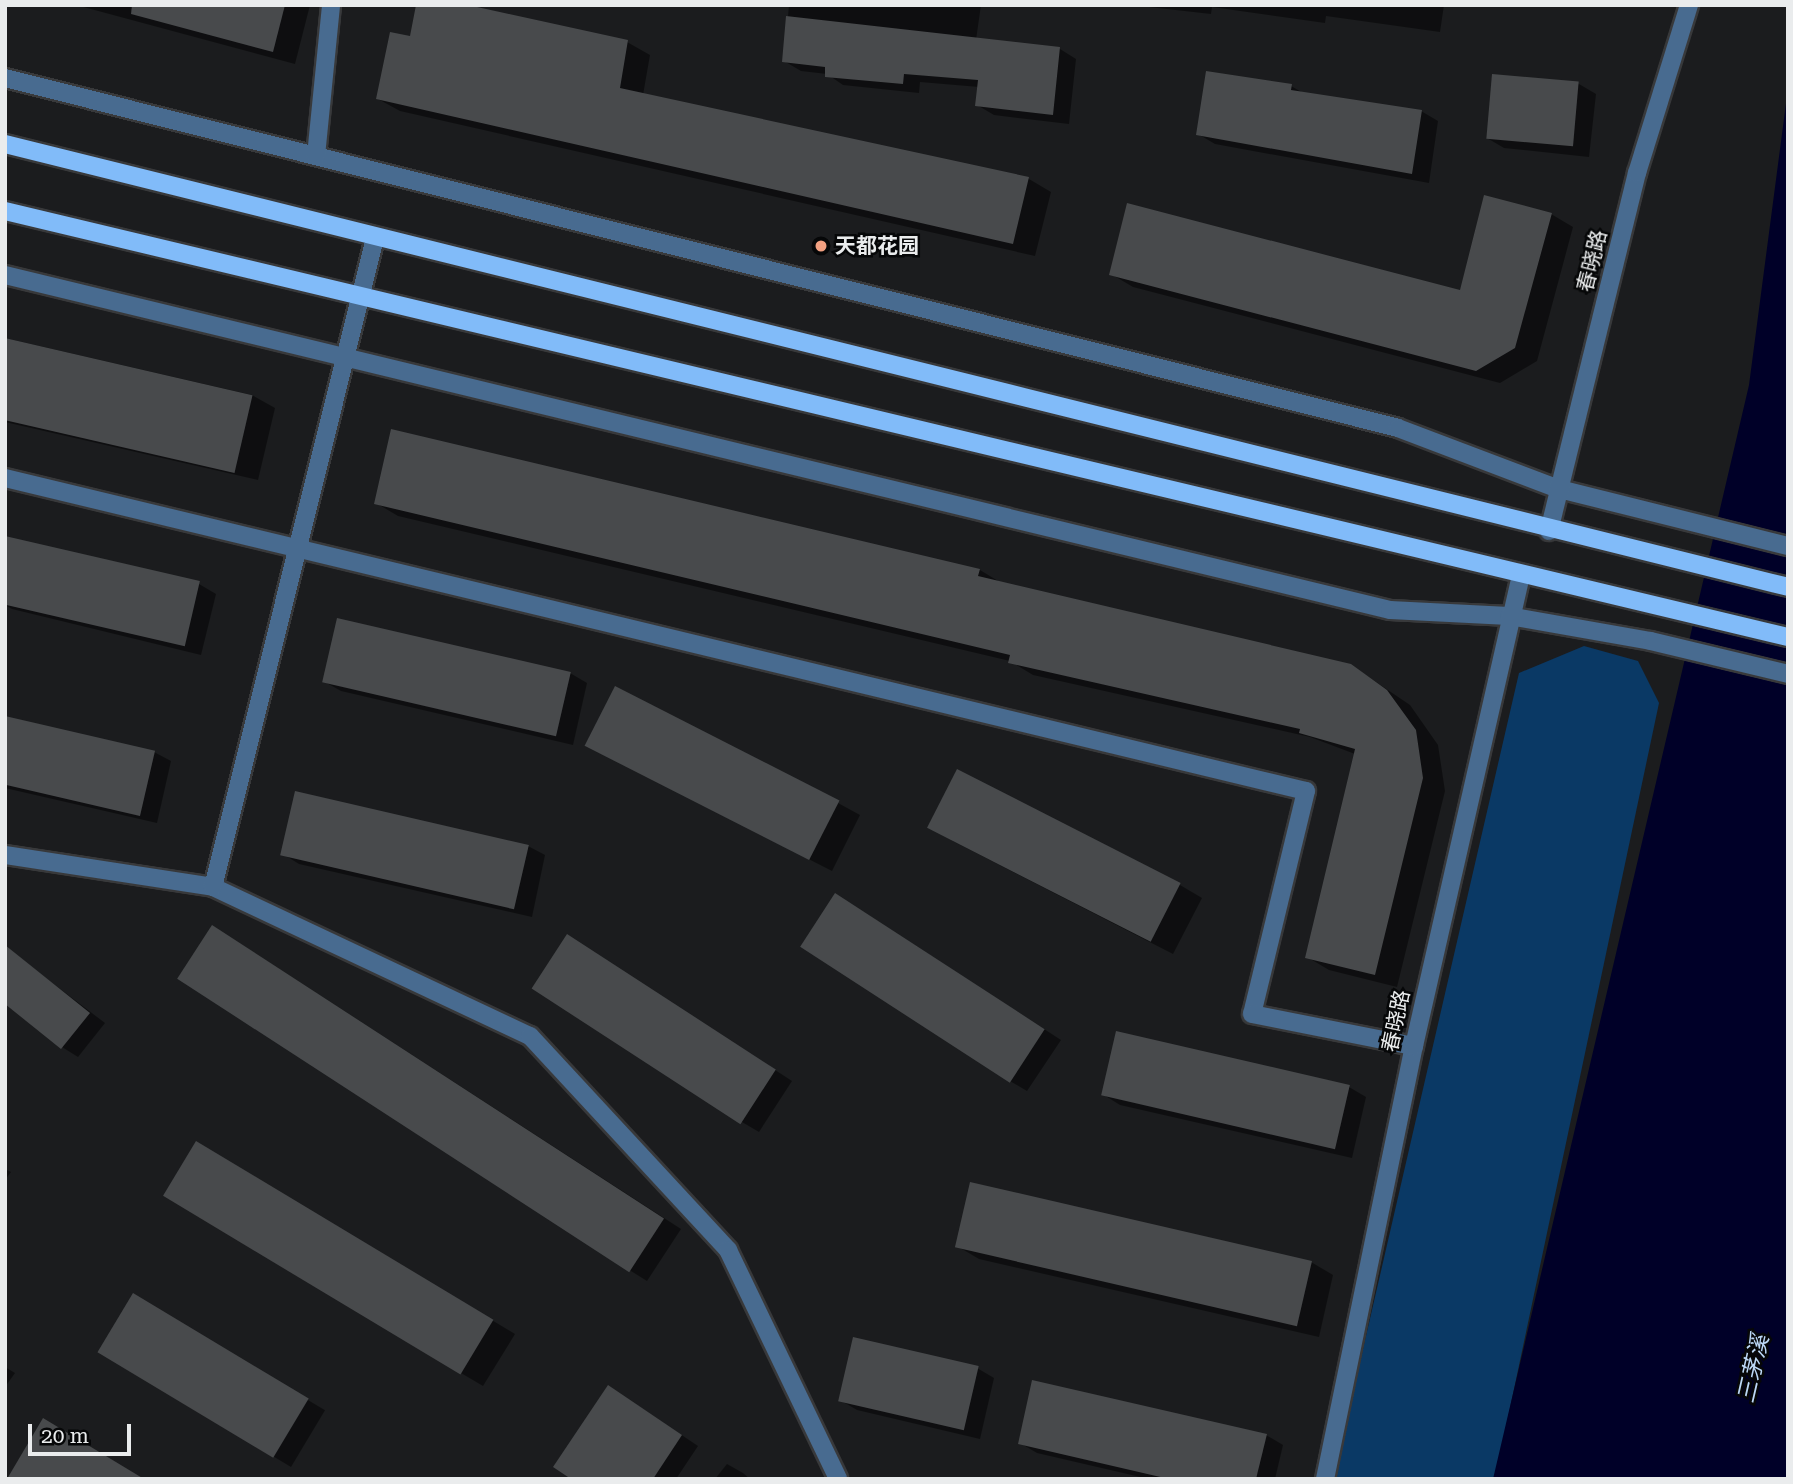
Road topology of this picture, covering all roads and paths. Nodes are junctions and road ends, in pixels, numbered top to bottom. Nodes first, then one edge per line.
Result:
1 (331, 5) edge
2 (1689, 5) edge
3 (5, 78) edge
4 (5, 144) edge
5 (316, 156) junction
6 (5, 211) edge
7 (375, 238) junction
8 (5, 275) edge
9 (360, 299) junction
10 (346, 359) junction
11 (5, 478) edge
12 (1559, 489) junction
13 (1549, 531) junction
14 (299, 545) junction
15 (1788, 546) edge
16 (1521, 576) junction
17 (1788, 587) edge
18 (1509, 616) junction
19 (1788, 637) edge
20 (1788, 674) edge
21 (5, 855) edge
22 (213, 887) junction
23 (1414, 1046) junction
24 (838, 1479) edge
25 (1325, 1479) edge

1 - 5 street
2 - 12 street, 春晓路
3 - 5 street
4 - 7 main road
5 - 12 street
6 - 9 main road
7 - 9 street
7 - 13 main road
8 - 10 street
9 - 10 street
9 - 16 main road
10 - 14 street
10 - 18 street
11 - 14 street
12 - 13 street, 春晓路
12 - 15 street
13 - 17 main road
14 - 22 street
14 - 23 street
16 - 18 street, 春晓路
16 - 19 main road
18 - 20 street
18 - 23 street, 春晓路
21 - 22 street
22 - 24 street
23 - 25 street, 春晓路

